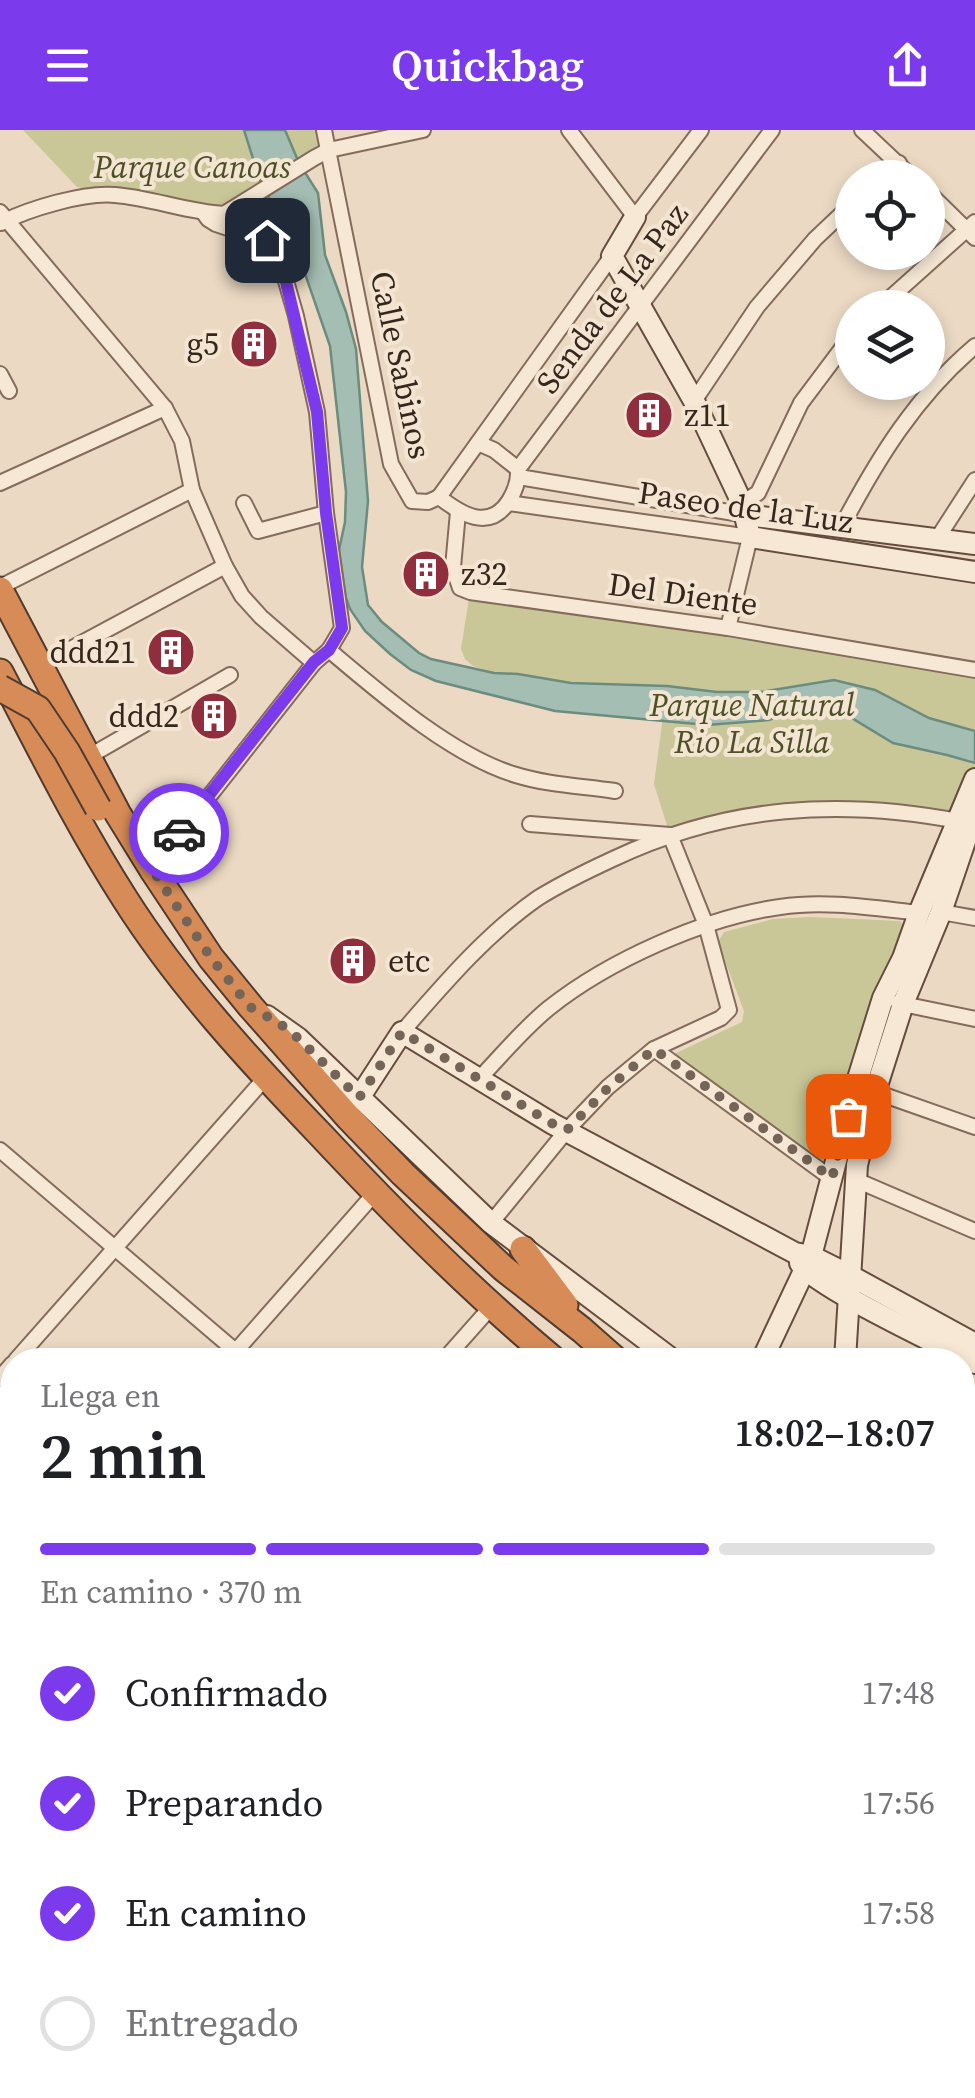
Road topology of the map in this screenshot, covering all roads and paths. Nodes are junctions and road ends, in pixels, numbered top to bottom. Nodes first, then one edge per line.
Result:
1 (324, 130) edge
2 (422, 130) edge
3 (569, 130) edge
4 (701, 130) edge
5 (772, 130) edge
6 (862, 130) edge
7 (329, 150) junction
8 (896, 160) edge
9 (945, 207) edge
10 (203, 212) junction
11 (635, 217) junction
12 (2, 218) edge
13 (835, 220) edge
14 (972, 230) edge
15 (612, 256) junction
16 (901, 290) edge
17 (640, 306) junction
18 (975, 346) edge
19 (835, 357) edge
20 (0, 374) edge
21 (10, 391) dead end
22 (694, 401) junction
23 (165, 408) junction
24 (478, 442) junction
25 (519, 473) junction
26 (975, 480) edge
27 (0, 483) edge
28 (192, 490) junction
29 (439, 497) junction
30 (508, 502) junction
31 (244, 503) dead end
32 (744, 509) junction
33 (458, 512) junction
34 (326, 513) junction
35 (842, 526) junction
36 (750, 537) junction
37 (937, 539) junction
38 (975, 544) edge
39 (225, 566) junction
40 (975, 572) edge
41 (0, 588) edge
42 (728, 628) junction
43 (329, 650) junction
44 (314, 662) junction
45 (41, 664) junction
46 (975, 670) edge
47 (0, 672) edge
48 (230, 675) dead end
49 (0, 688) edge
50 (0, 712) edge
51 (88, 757) junction
52 (974, 782) edge
53 (616, 791) dead end
54 (72, 808) junction
55 (970, 820) edge
56 (530, 824) dead end
57 (670, 835) junction
58 (152, 869) junction
59 (941, 912) junction
60 (918, 913) junction
61 (975, 918) edge
62 (706, 926) junction
63 (211, 958) junction
64 (893, 1001) junction
65 (250, 1007) junction
66 (975, 1019) edge
67 (402, 1032) junction
68 (654, 1049) junction
69 (266, 1077) junction
70 (478, 1080) junction
71 (866, 1089) junction
72 (359, 1098) junction
73 (975, 1126) edge
74 (567, 1130) junction
75 (0, 1150) edge
76 (832, 1178) junction
77 (856, 1180) junction
78 (375, 1193) junction
79 (491, 1223) junction
80 (975, 1231) edge
81 (524, 1248) junction
82 (113, 1249) junction
83 (803, 1260) junction
84 (848, 1286) junction
85 (491, 1306) junction
86 (582, 1330) junction
87 (975, 1344) edge
88 (26, 1348) edge
89 (227, 1348) edge
90 (245, 1348) edge
91 (454, 1348) edge
92 (540, 1348) edge
93 (602, 1348) edge
94 (657, 1348) edge
95 (767, 1348) edge
96 (845, 1348) edge
97 (950, 1348) edge

1 - 7 street, Calle Sabinos
2 - 7 street
3 - 11 street
4 - 11 street
5 - 17 street, Senda de La Paz
6 - 8 street
7 - 10 street
7 - 29 street, Calle Sabinos
9 - 14 street
10 - 12 street
10 - 34 street
11 - 15 street
12 - 23 street
13 - 22 street
14 - 16 street
15 - 17 street
15 - 24 street
17 - 22 street
17 - 25 street, Senda de La Paz
18 - 35 street
19 - 32 street
20 - 21 street
22 - 32 street
23 - 27 street
23 - 28 street
24 - 25 street
24 - 29 street
25 - 30 street, Senda de La Paz
25 - 32 street, Paseo de la Luz
26 - 37 street
28 - 39 street
28 - 41 street
29 - 33 street, Calle Sabinos
30 - 33 street
30 - 36 street, Paseo de la Luz
31 - 34 street
32 - 35 street, Paseo de la Luz
32 - 36 street
33 - 42 street, Del Diente
34 - 43 street
35 - 37 street, Paseo de la Luz
36 - 40 street, Paseo de la Luz
36 - 42 street
37 - 38 street, Paseo de la Luz
39 - 44 street
39 - 45 street
41 - 45 highway
42 - 46 street, Del Diente
43 - 44 street
43 - 53 street
44 - 58 street
45 - 51 highway
47 - 54 highway
48 - 51 street
49 - 63 highway, bridge
50 - 54 highway
51 - 58 highway
52 - 55 street
54 - 69 highway
55 - 57 street
55 - 59 street
55 - 60 street
56 - 57 street
57 - 62 street
57 - 67 street
58 - 63 highway
59 - 61 street
59 - 64 street
60 - 62 street
60 - 64 street
62 - 68 street
62 - 70 street
63 - 65 highway
64 - 66 street
64 - 71 street
65 - 72 street
65 - 86 highway
67 - 70 street
67 - 72 street
68 - 74 street
68 - 76 street
69 - 78 highway
69 - 82 street
70 - 74 street
71 - 73 street
71 - 76 street
71 - 77 street
72 - 79 street
74 - 79 street
74 - 83 street
75 - 82 street
76 - 83 street
77 - 80 street
77 - 84 street
78 - 85 highway
78 - 90 street
79 - 81 street
81 - 86 highway
81 - 94 street
82 - 88 street
82 - 89 street
83 - 84 street
83 - 95 street
84 - 87 street
84 - 96 street
84 - 97 street
85 - 91 street
85 - 92 highway
86 - 93 highway

